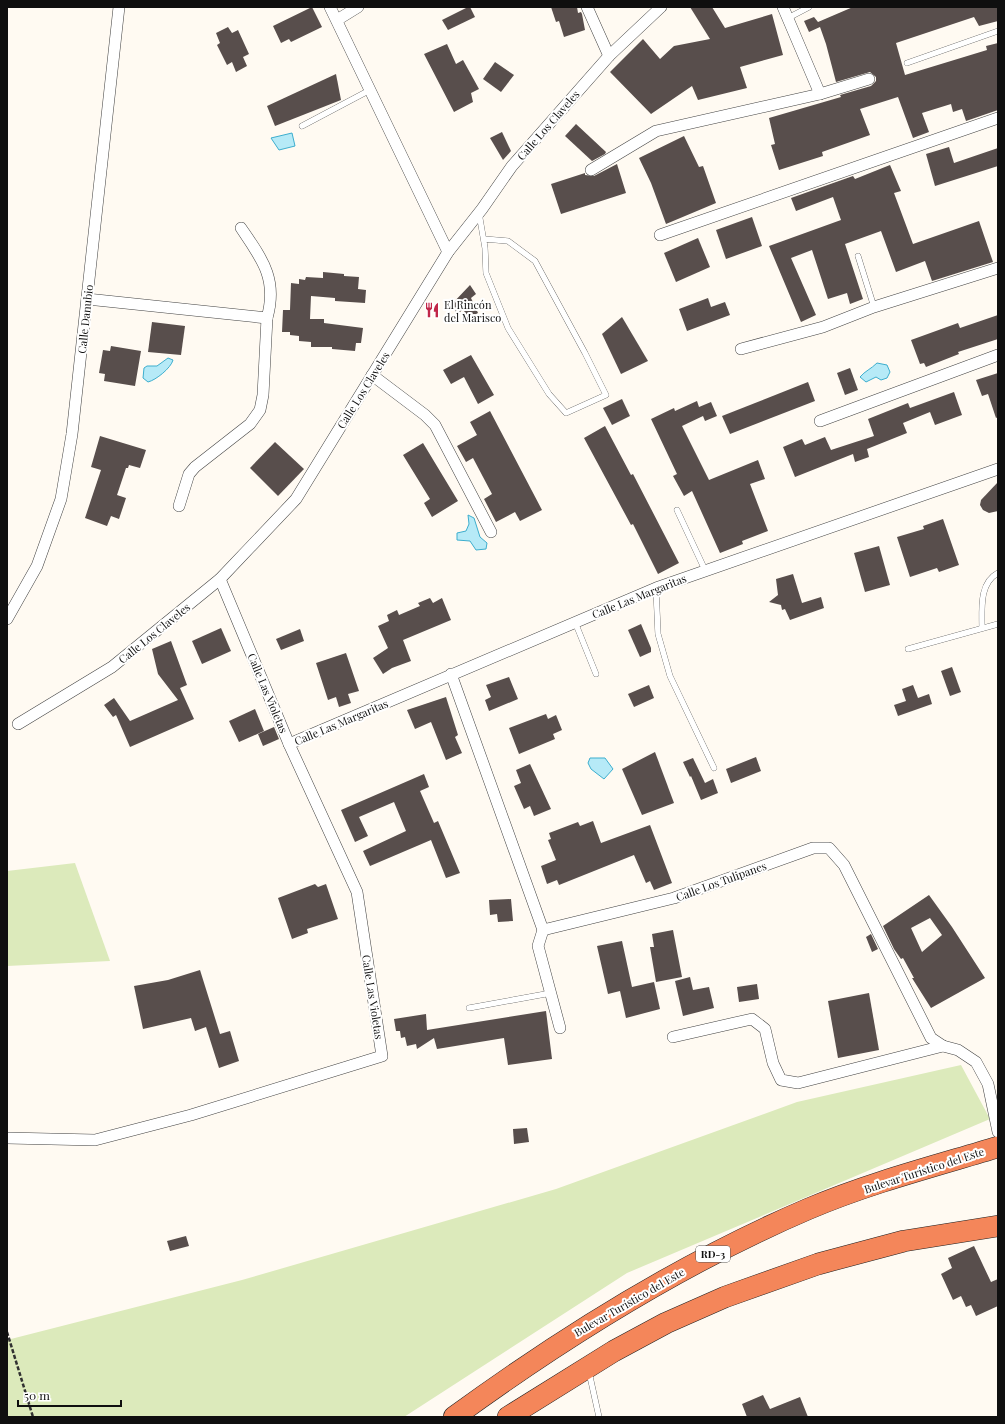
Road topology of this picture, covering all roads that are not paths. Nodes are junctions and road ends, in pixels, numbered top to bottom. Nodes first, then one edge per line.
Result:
1 (119, 7) edge
2 (330, 7) edge
3 (358, 7) edge
4 (587, 7) edge
5 (662, 7) edge
6 (783, 7) edge
7 (809, 7) edge
8 (788, 18) junction
9 (337, 20) junction
10 (998, 31) edge
11 (609, 56) junction
12 (908, 62) dead end
13 (869, 79) dead end
14 (370, 90) junction
15 (820, 94) junction
16 (998, 118) edge
17 (302, 126) dead end
18 (591, 170) dead end
19 (479, 213) junction
20 (241, 228) dead end
21 (660, 235) dead end
22 (484, 239) junction
23 (448, 252) junction
24 (858, 256) dead end
25 (998, 268) edge
26 (87, 299) junction
27 (874, 307) junction
28 (267, 318) junction
29 (741, 349) dead end
30 (998, 355) edge
31 (372, 376) junction
32 (820, 421) dead end
33 (998, 469) edge
34 (179, 506) dead end
35 (677, 510) dead end
36 (491, 532) dead end
37 (706, 570) junction
38 (998, 573) edge
39 (220, 579) junction
40 (656, 588) junction
41 (7, 619) edge
42 (575, 622) junction
43 (998, 624) edge
44 (982, 628) junction
45 (908, 649) dead end
46 (451, 674) junction
47 (596, 674) dead end
48 (18, 724) dead end
49 (289, 744) junction
50 (714, 768) dead end
51 (543, 930) junction
52 (551, 993) junction
53 (470, 1008) dead end
54 (560, 1028) dead end
55 (673, 1037) dead end
56 (943, 1046) junction
57 (998, 1132) edge
58 (7, 1138) edge
59 (998, 1146) edge
60 (998, 1226) edge
61 (588, 1367) junction
62 (454, 1417) edge
63 (508, 1417) edge
64 (599, 1417) edge

1 - 26 street, Calle Danubio
2 - 9 street
3 - 9 street
4 - 11 street
5 - 11 street, Calle Los Claveles
6 - 8 street
7 - 8 lane
8 - 15 street
9 - 14 street
10 - 12 lane
11 - 19 street, Calle Los Claveles
13 - 15 street
14 - 17 lane
14 - 23 street
15 - 18 street
16 - 21 street
19 - 22 lane
19 - 23 street, Calle Los Claveles
20 - 28 street
22 - 22 lane
23 - 31 street, Calle Los Claveles
24 - 27 lane
25 - 27 street
26 - 28 street
26 - 41 street, Calle Danubio
27 - 29 street
28 - 34 street
30 - 32 street
31 - 36 street
31 - 39 street, Calle Los Claveles
33 - 37 street, Calle Las Margaritas
35 - 37 lane
37 - 40 street, Calle Las Margaritas
38 - 44 lane
39 - 48 street, Calle Los Claveles
39 - 49 street, Calle Las Violetas
40 - 42 street, Calle Las Margaritas
40 - 50 lane
42 - 46 street, Calle Las Margaritas
42 - 47 lane
43 - 44 lane
44 - 45 lane
46 - 49 street, Calle Las Margaritas
46 - 51 street
49 - 58 street, Calle Las Violetas
51 - 52 street
51 - 56 street, Calle Los Tulipanes
52 - 53 lane
52 - 54 street
55 - 56 street
56 - 57 street, Calle Los Tulipanes
59 - 62 highway, Bulevar Turístico del Este / RD-3
60 - 61 highway
61 - 63 highway
61 - 64 lane

